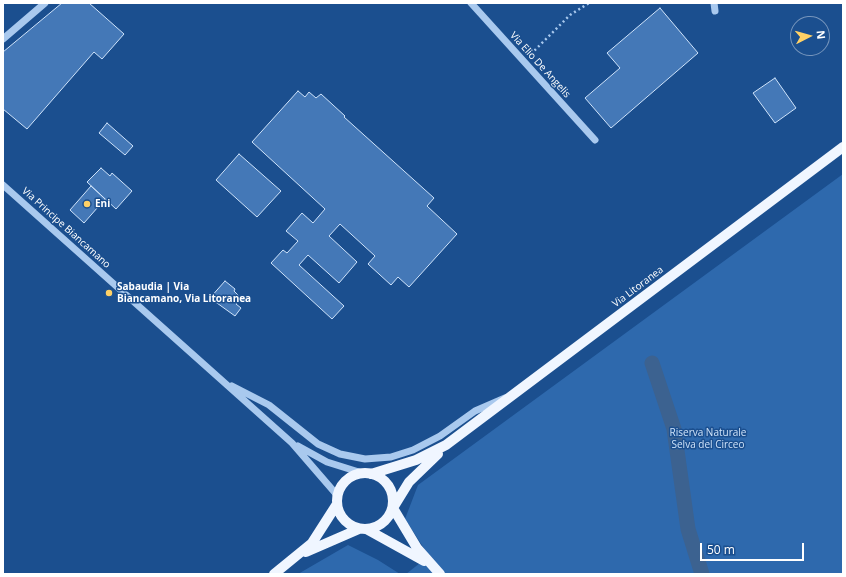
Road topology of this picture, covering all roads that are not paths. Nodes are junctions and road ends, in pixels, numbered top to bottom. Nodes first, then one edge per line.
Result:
1 (45, 3) edge
2 (471, 3) edge
3 (3, 39) edge
4 (595, 140) dead end
5 (843, 148) edge
6 (3, 185) edge
7 (224, 382) junction
8 (518, 393) junction
9 (292, 443) junction
10 (446, 445) junction
11 (367, 473) junction
12 (337, 500) junction
13 (393, 508) junction
14 (364, 529) junction
15 (299, 556) junction
16 (431, 565) junction
17 (274, 574) edge
18 (440, 574) edge

1 - 3 street
2 - 4 street, Via Elio De Angelis
5 - 8 main road, Via Litoranea
6 - 7 street, Via Principe Biancamano
7 - 8 street, Via Principe Biancamano
7 - 9 street, Via Principe Biancamano
8 - 10 main road, Via Litoranea
9 - 11 street, Via Principe Biancamano
9 - 12 street, Via Principe Biancamano
10 - 11 main road, Via Litoranea
10 - 13 main road, Via Litoranea
11 - 12 main road
11 - 13 main road
12 - 14 main road
12 - 15 main road
13 - 14 main road
13 - 16 main road
14 - 15 main road
14 - 16 main road
15 - 17 main road
16 - 18 main road

